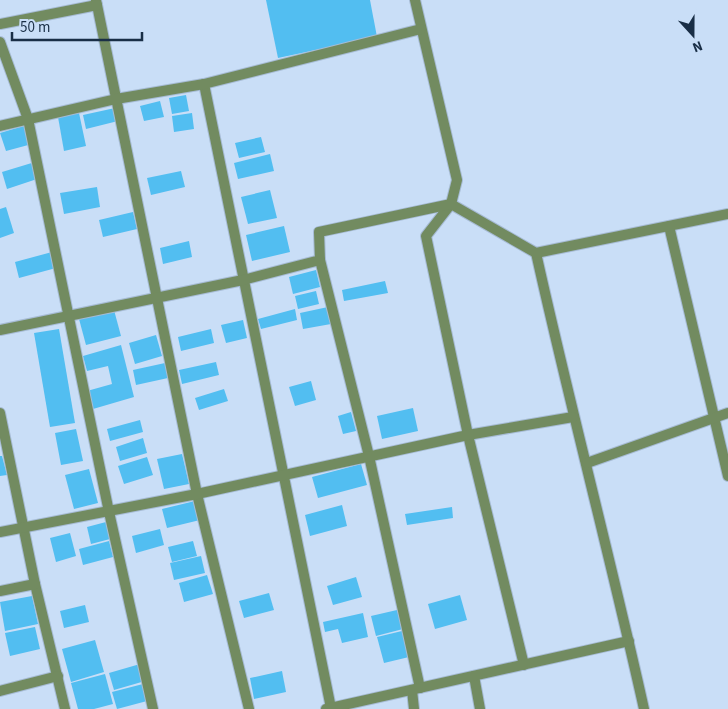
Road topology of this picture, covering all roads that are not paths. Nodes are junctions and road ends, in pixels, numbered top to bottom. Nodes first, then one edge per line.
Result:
1 (415, 0) edge
2 (96, 2) edge
3 (0, 24) edge
4 (421, 29) junction
5 (0, 42) edge
6 (204, 84) junction
7 (116, 99) junction
8 (28, 119) junction
9 (0, 126) edge
10 (451, 204) junction
11 (728, 214) edge
12 (669, 226) junction
13 (536, 253) junction
14 (320, 260) junction
15 (243, 280) junction
16 (156, 298) junction
17 (70, 316) junction
18 (0, 330) edge
19 (728, 413) edge
20 (573, 417) junction
21 (714, 418) junction
22 (1, 420) edge
23 (468, 435) junction
24 (369, 456) junction
25 (587, 463) junction
26 (282, 474) junction
27 (728, 476) edge
28 (197, 494) junction
29 (109, 512) junction
30 (25, 527) junction
31 (0, 532) edge
32 (35, 584) junction
33 (0, 591) edge
34 (629, 641) junction
35 (524, 665) junction
36 (58, 676) junction
37 (474, 676) junction
38 (416, 689) junction
39 (0, 691) edge
40 (357, 706) edge
41 (328, 708) edge
42 (65, 709) edge
43 (154, 709) edge
44 (249, 709) edge
45 (414, 709) edge
46 (480, 709) edge
47 (644, 709) edge

1 - 4 street
2 - 3 street
2 - 7 street
4 - 6 street
4 - 10 street
5 - 8 street
6 - 7 street
6 - 15 street
7 - 8 street
7 - 16 street
8 - 9 street
8 - 17 street
10 - 13 street
10 - 14 street
10 - 23 street
11 - 12 street
12 - 13 street
12 - 21 street
13 - 20 street
14 - 15 street
14 - 24 street
15 - 16 street
15 - 26 street
16 - 17 street
16 - 28 street
17 - 18 street
17 - 29 street
19 - 21 street
20 - 23 street
20 - 25 street
21 - 25 street
21 - 27 street
22 - 30 street
23 - 24 street
23 - 35 street
24 - 26 street
24 - 38 street
25 - 34 street
26 - 28 street
26 - 41 street
28 - 29 street
28 - 44 street
29 - 30 street
29 - 43 street
30 - 31 street
30 - 32 street
32 - 33 street
32 - 36 street
34 - 35 street
34 - 47 street
35 - 37 street
36 - 39 street
36 - 42 street
37 - 38 street
37 - 46 street
38 - 40 street
38 - 45 street
40 - 41 street

